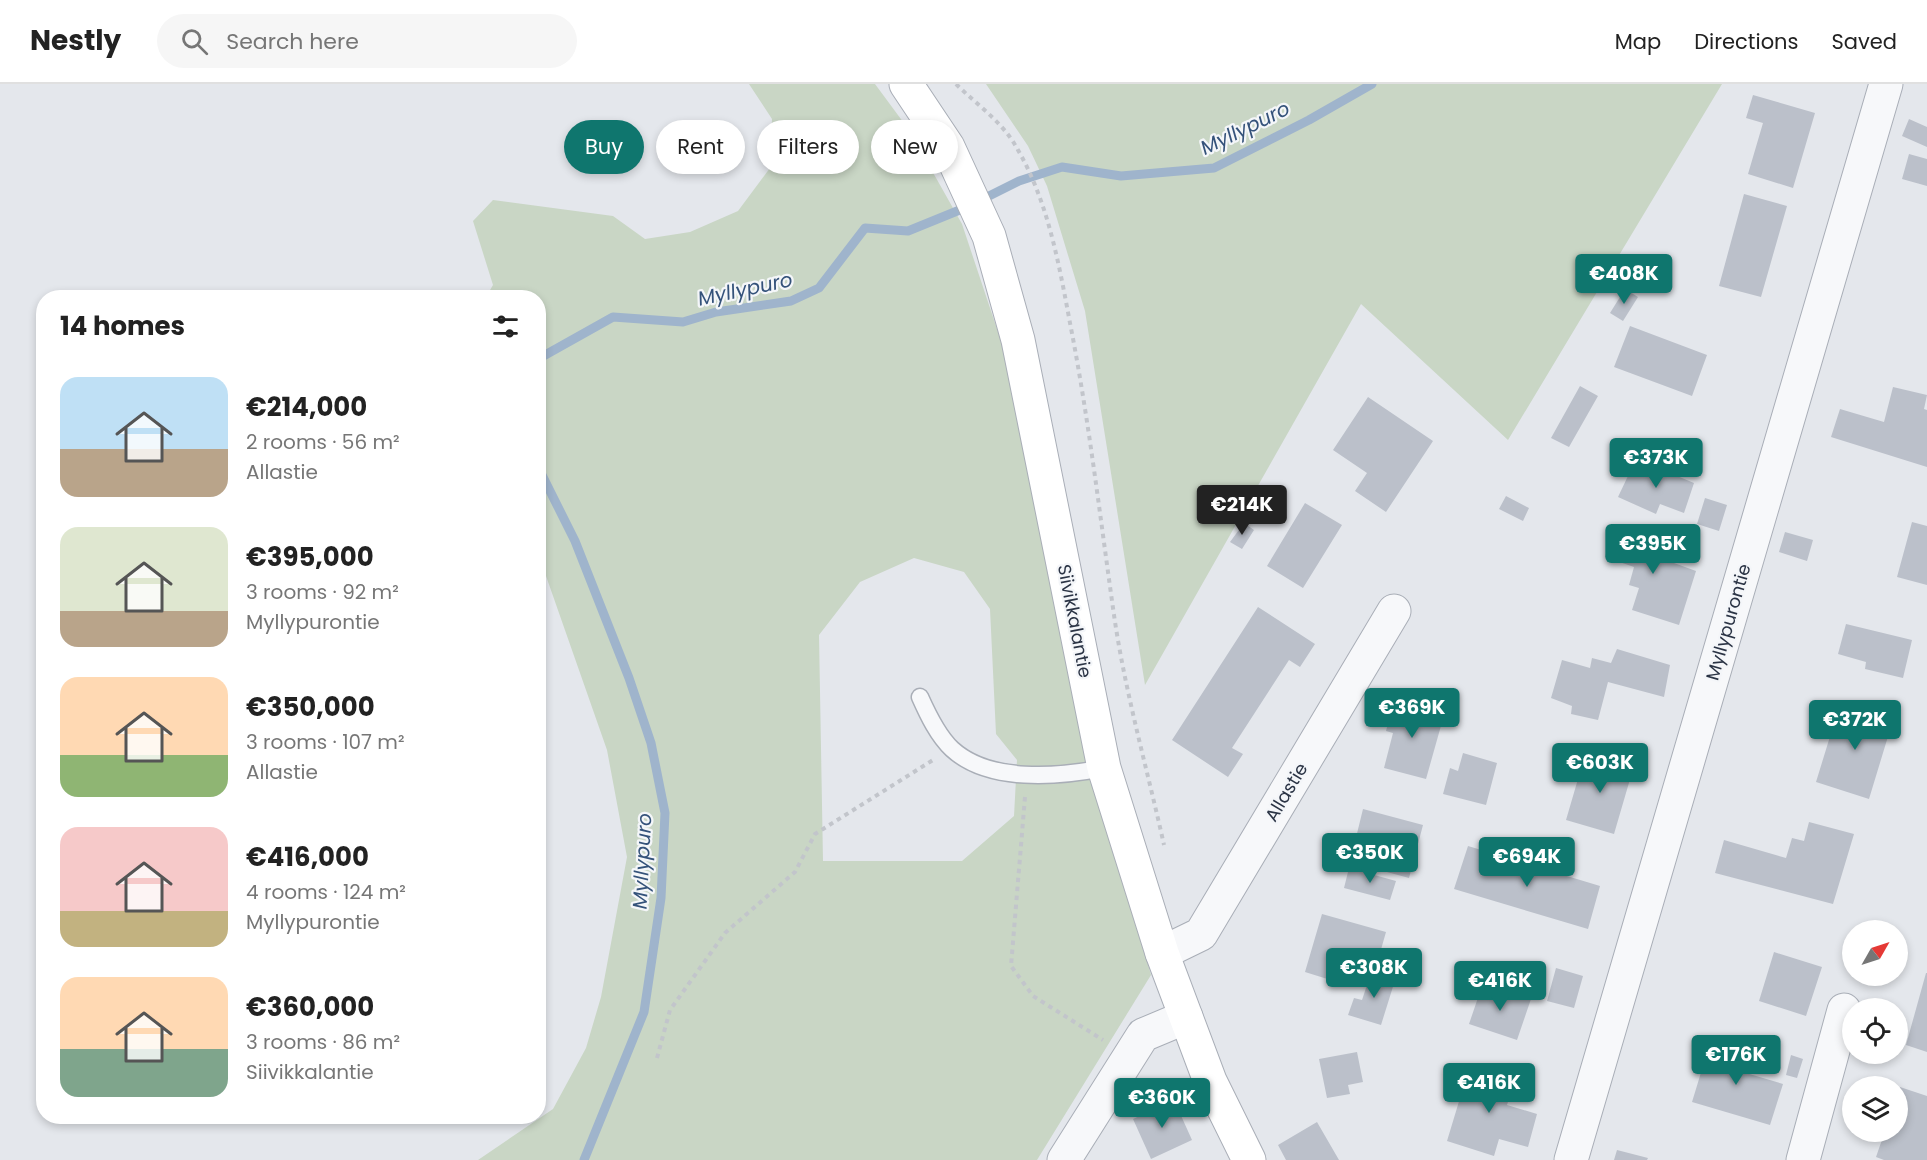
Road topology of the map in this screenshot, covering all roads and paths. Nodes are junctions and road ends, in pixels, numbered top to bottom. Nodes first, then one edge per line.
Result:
1 (906, 84) edge
2 (956, 84) edge
3 (1886, 84) edge
4 (1394, 611) dead end
5 (920, 697) dead end
6 (951, 749) junction
7 (1104, 768) junction
8 (1027, 775) junction
9 (1165, 852) dead end
10 (1162, 953) junction
11 (1186, 1017) junction
12 (1842, 1017) edge
13 (1130, 1056) junction
14 (657, 1058) dead end
15 (1064, 1160) edge
16 (1249, 1160) edge
17 (1570, 1160) edge
18 (1803, 1160) edge

1 - 7 main road, Siivikkalantie
2 - 9 path
3 - 17 street, Myllypurontie
4 - 10 street, Allastie
5 - 6 lane
6 - 8 lane
6 - 14 path
7 - 8 lane
7 - 10 main road, Siivikkalantie
8 - 13 path
10 - 11 main road, Siivikkalantie
11 - 13 street
11 - 16 main road, Siivikkalantie
12 - 18 street
13 - 15 street

